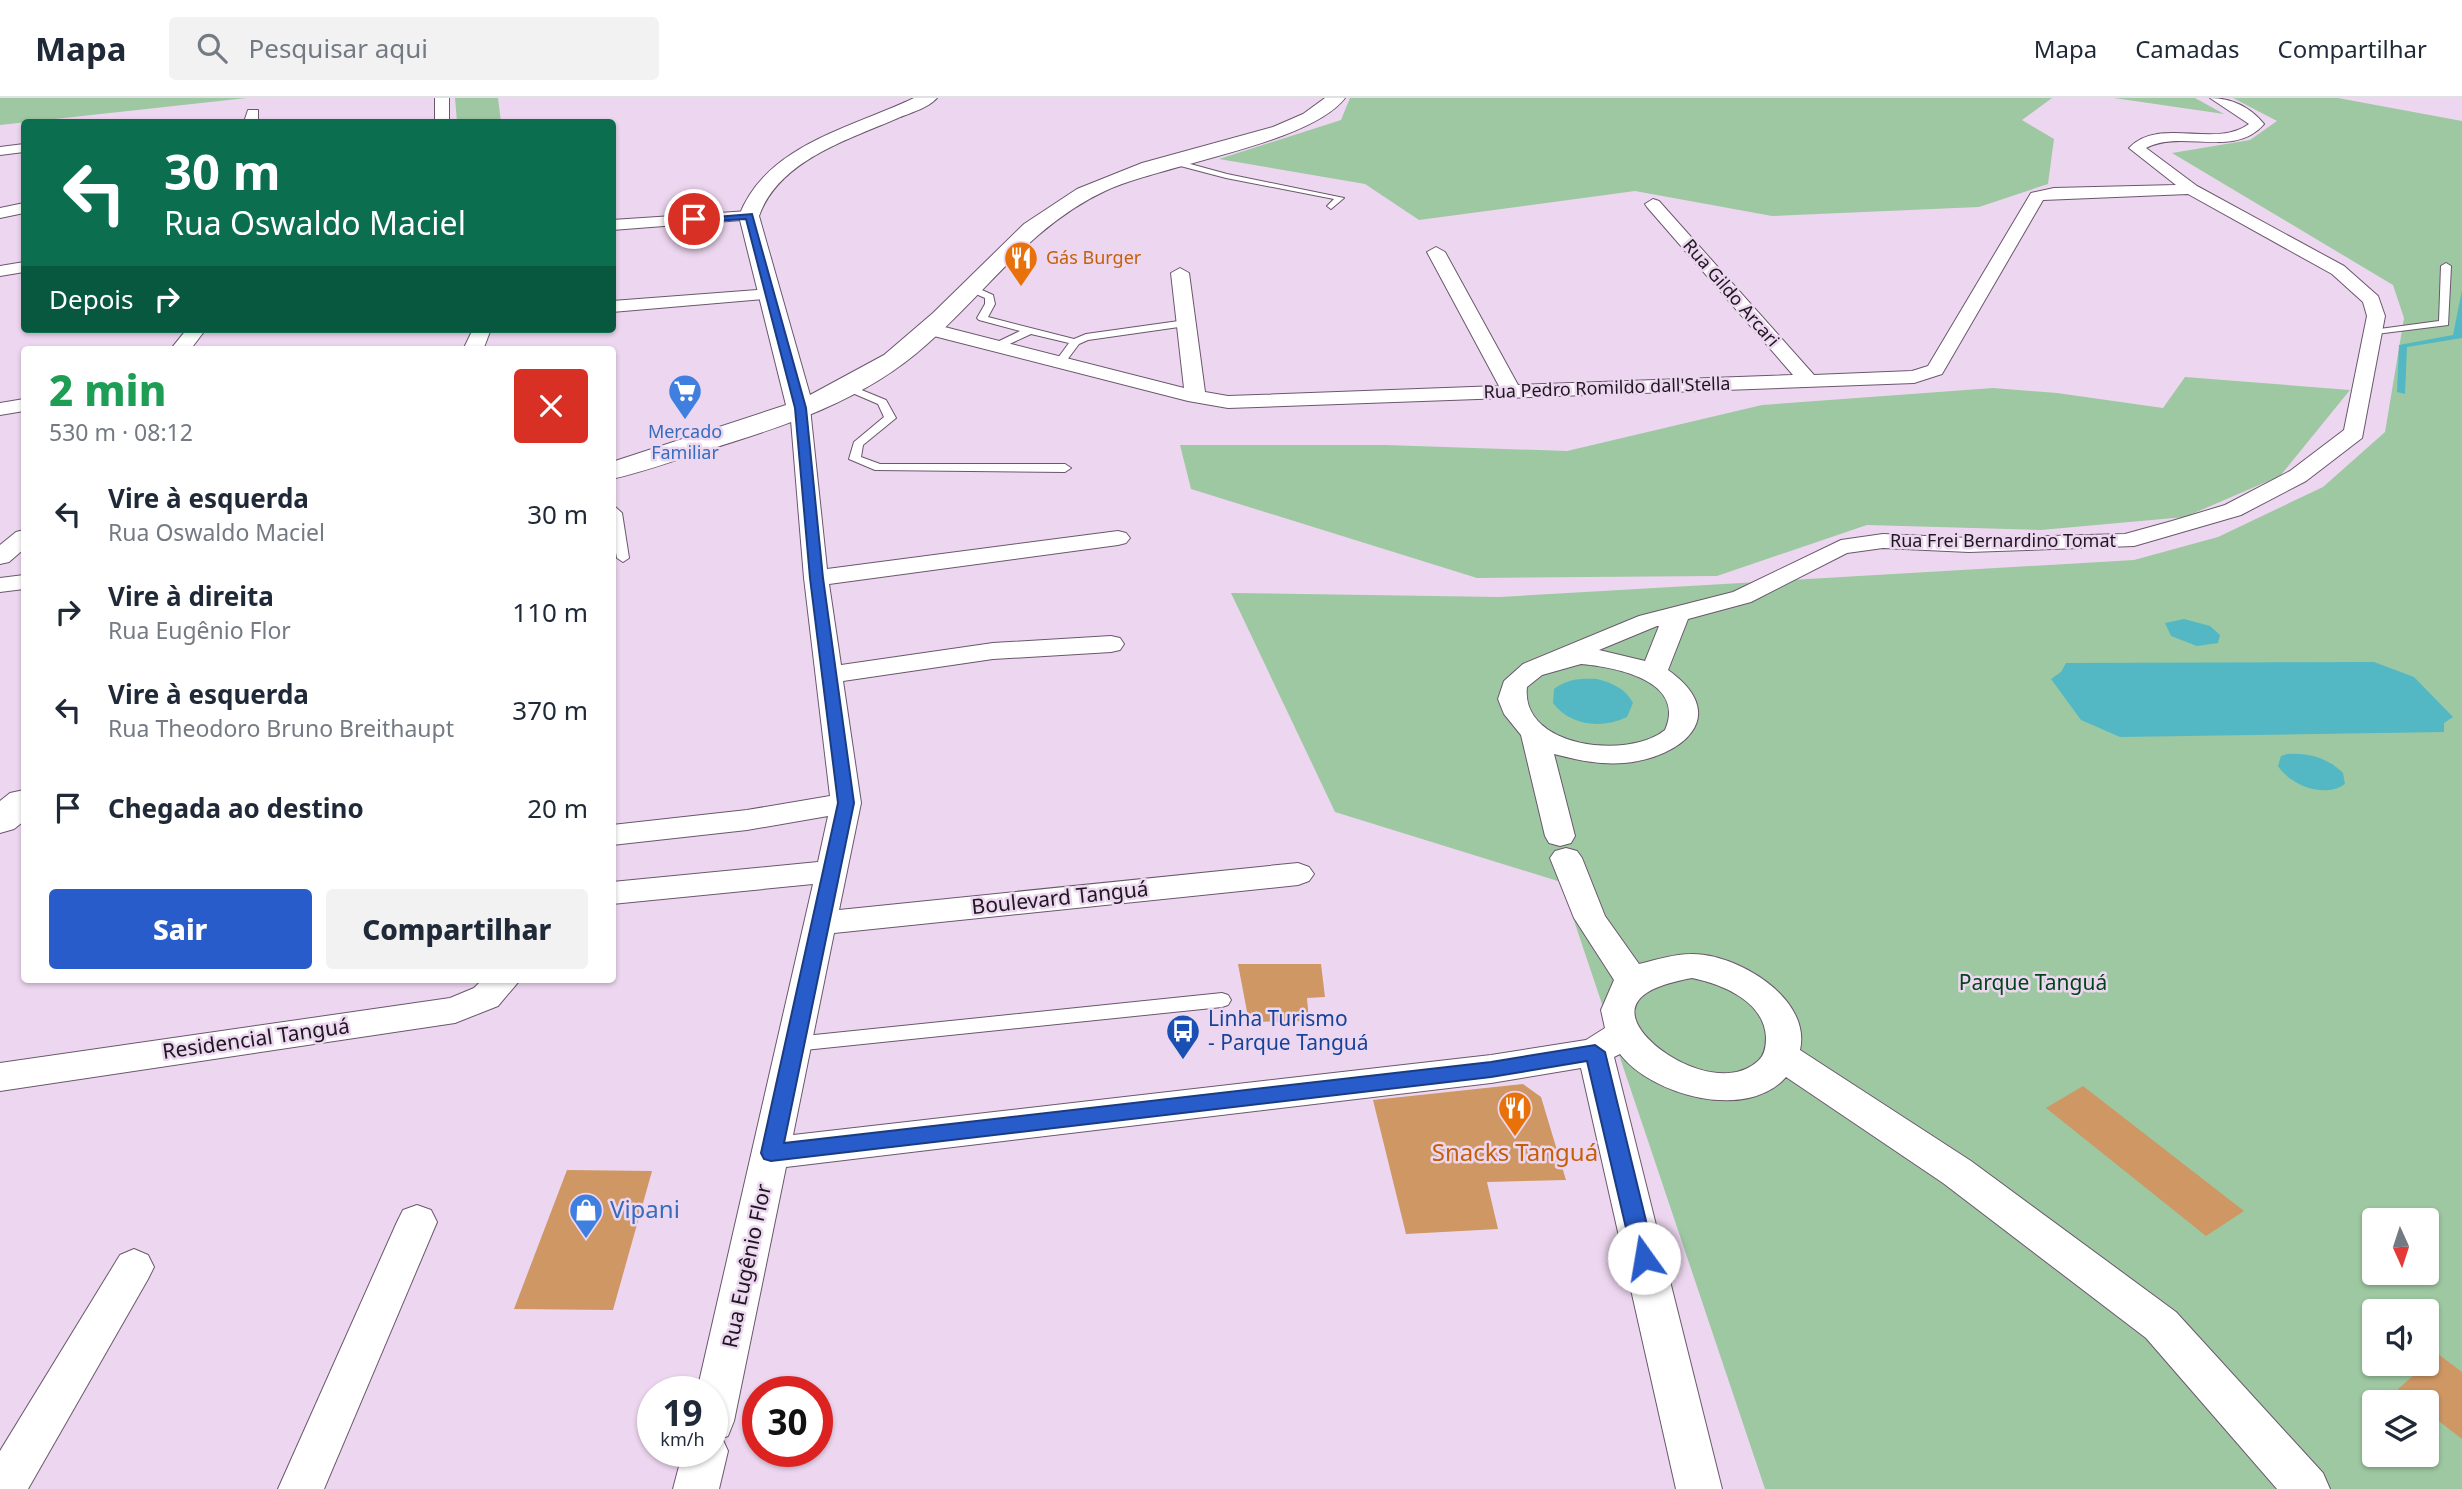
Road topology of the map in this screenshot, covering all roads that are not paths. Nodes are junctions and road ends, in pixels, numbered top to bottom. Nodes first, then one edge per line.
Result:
1 (442, 98) edge
2 (928, 98) edge
3 (1336, 98) edge
4 (2217, 98) edge
5 (442, 119) edge
6 (21, 148) edge
7 (0, 151) edge
8 (1172, 161) junction
9 (2191, 189) junction
10 (1653, 204) dead end
11 (21, 206) edge
12 (1331, 206) dead end
13 (21, 207) edge
14 (0, 208) edge
15 (0, 213) edge
16 (749, 216) junction
17 (616, 225) edge
18 (1436, 252) dead end
19 (2446, 266) dead end
20 (21, 268) edge
21 (0, 271) edge
22 (1180, 273) dead end
23 (970, 288) junction
24 (771, 294) junction
25 (616, 307) edge
26 (1186, 323) junction
27 (929, 329) junction
28 (1028, 331) junction
29 (2372, 333) junction
30 (1075, 342) junction
31 (997, 346) junction
32 (1060, 362) junction
33 (1809, 381) junction
34 (847, 387) junction
35 (1512, 392) junction
36 (1195, 397) junction
37 (21, 406) edge
38 (800, 408) junction
39 (0, 410) edge
40 (1065, 468) dead end
41 (616, 470) edge
42 (616, 513) edge
43 (1118, 538) dead end
44 (21, 540) edge
45 (0, 557) edge
46 (623, 558) dead end
47 (816, 578) junction
48 (21, 582) edge
49 (0, 584) edge
50 (1677, 614) junction
51 (1111, 644) dead end
52 (1553, 659) junction
53 (1653, 674) junction
54 (829, 676) junction
55 (1535, 733) junction
56 (846, 803) junction
57 (21, 804) edge
58 (0, 820) edge
59 (616, 835) edge
60 (832, 871) junction
61 (1298, 873) dead end
62 (616, 893) edge
63 (821, 923) junction
64 (1632, 981) junction
65 (500, 983) edge
66 (1222, 1000) dead end
67 (1609, 1043) junction
68 (795, 1044) junction
69 (1782, 1056) junction
70 (0, 1077) edge
71 (771, 1153) junction
72 (417, 1222) dead end
73 (134, 1267) dead end
74 (722, 1376) edge
75 (701, 1467) edge
76 (3, 1489) edge
77 (301, 1489) edge
78 (696, 1489) edge
79 (1699, 1489) edge
80 (2308, 1489) edge

1 - 5 street
2 - 16 main road
3 - 8 main road
4 - 9 street, Rua Frei Bernardino Tomat
6 - 7 street
8 - 12 lane
8 - 23 main road
9 - 29 street, Rua Frei Bernardino Tomat
9 - 33 street, Rua Pedro Romildo dall'Stella
10 - 33 street, Rua Gildo Arcari
11 - 14 street
13 - 15 street
16 - 17 street
16 - 24 main road, Rua Eugênio Flor
18 - 35 street
19 - 29 lane
20 - 21 street
22 - 26 street
23 - 27 main road
23 - 28 lane
24 - 25 street
24 - 38 main road, Rua Eugênio Flor
26 - 30 lane
26 - 36 street
27 - 31 street, Rua Pedro Romildo dall'Stella
27 - 34 main road
28 - 30 lane
28 - 31 lane
29 - 50 street, Rua Frei Bernardino Tomat
30 - 32 lane
31 - 32 street, Rua Pedro Romildo dall'Stella
32 - 36 street, Rua Pedro Romildo dall'Stella
33 - 35 street, Rua Pedro Romildo dall'Stella
34 - 38 main road
34 - 40 lane
35 - 36 street, Rua Pedro Romildo dall'Stella
37 - 39 street
38 - 41 main road
38 - 47 street, Rua Eugênio Flor
42 - 46 lane
43 - 47 street
44 - 45 street
47 - 54 street, Rua Eugênio Flor
48 - 49 street
50 - 52 street, Rua Frei Bernardino Tomat
50 - 53 street
51 - 54 street
52 - 53 street
52 - 55 street
53 - 55 street
54 - 56 street, Rua Eugênio Flor
55 - 64 street
56 - 59 street
56 - 60 street, Rua Eugênio Flor
57 - 58 main road
60 - 62 street
60 - 63 street, Rua Eugênio Flor
61 - 63 street, Boulevard Tanguá
63 - 68 street, Rua Eugênio Flor
64 - 67 street
64 - 69 street
65 - 70 street, Residencial Tanguá
66 - 68 lane
67 - 69 street
67 - 71 street
67 - 79 street
68 - 71 street, Rua Eugênio Flor
69 - 80 street
71 - 74 street, Rua Eugênio Flor
72 - 77 street
73 - 76 street
75 - 78 street

